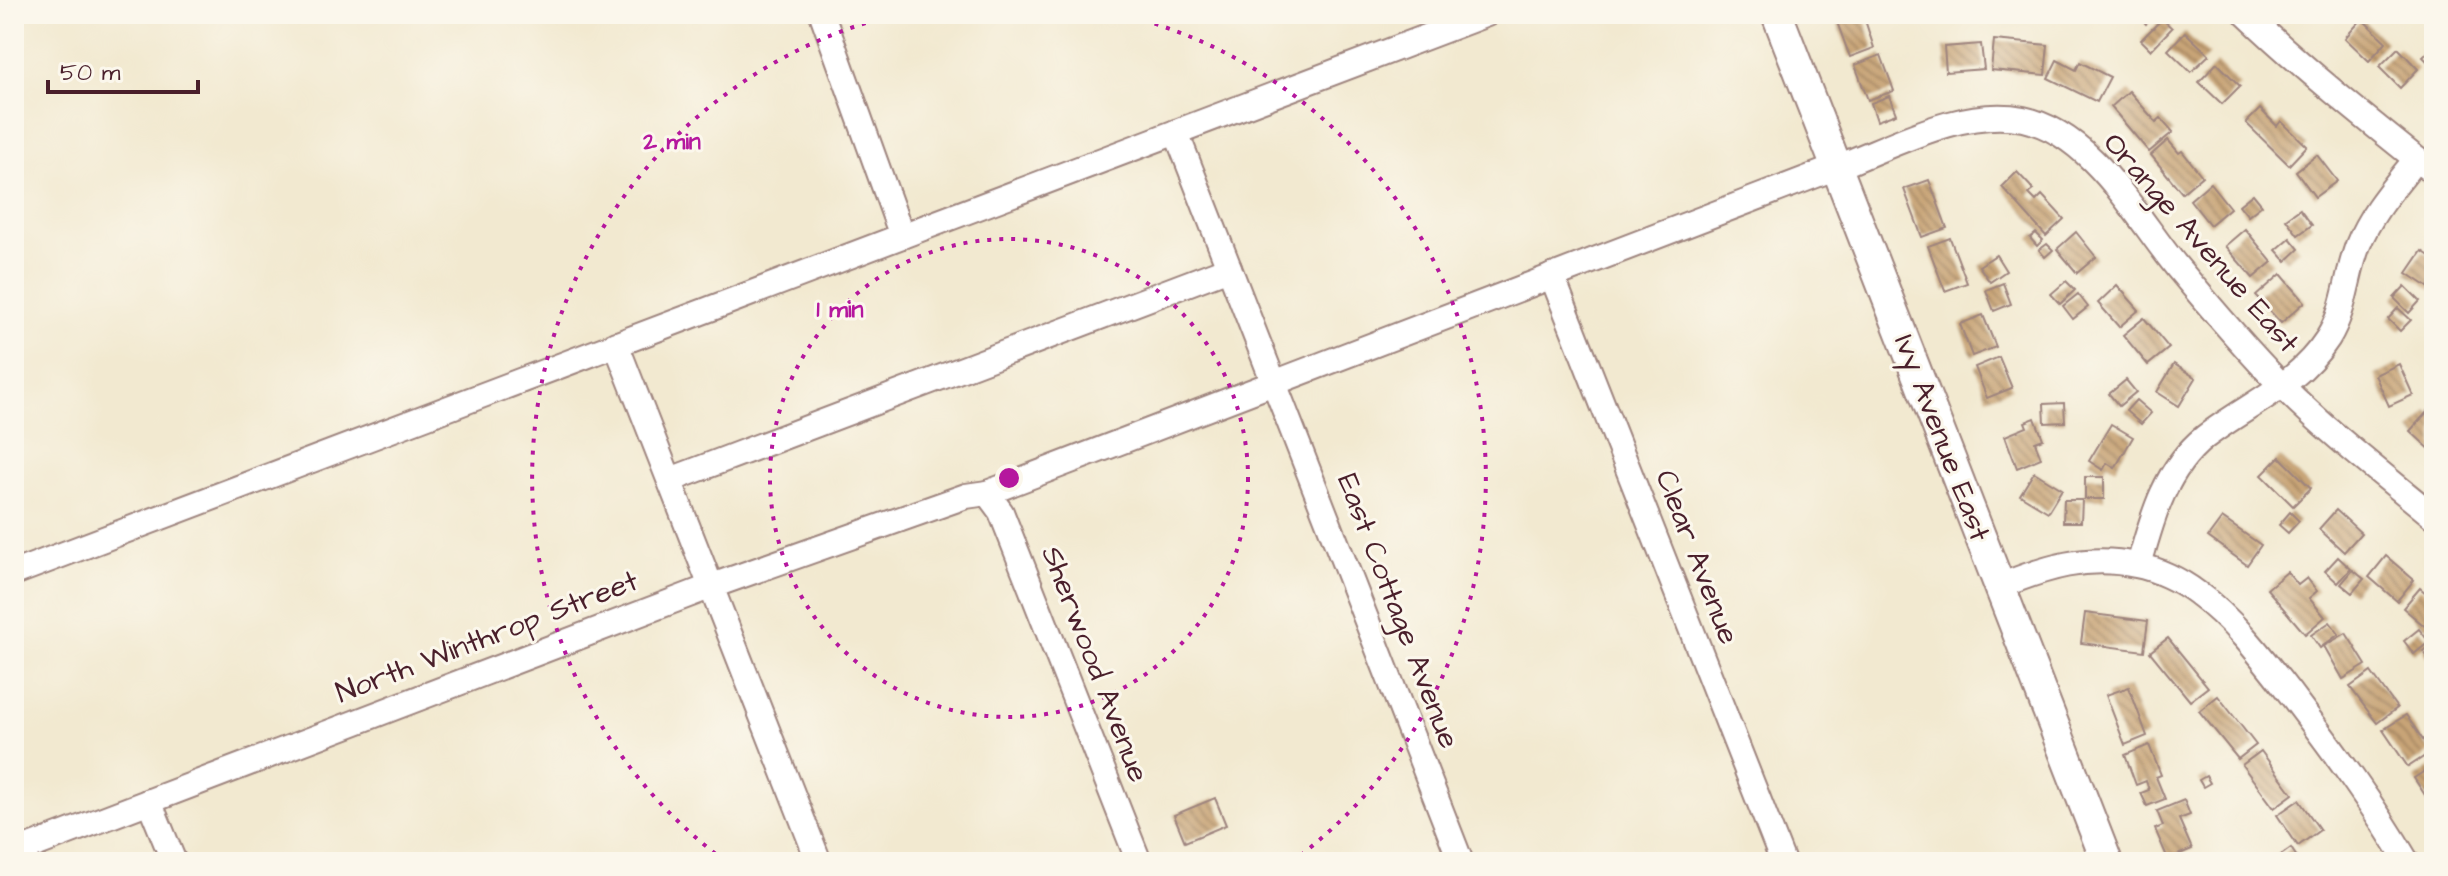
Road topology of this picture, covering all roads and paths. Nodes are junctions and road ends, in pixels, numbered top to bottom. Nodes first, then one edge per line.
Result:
1 (822, 14) edge
2 (1487, 14) edge
3 (1777, 14) edge
4 (2246, 14) edge
5 (1176, 132) junction
6 (2425, 166) edge
7 (1837, 167) junction
8 (902, 236) junction
9 (1229, 268) junction
10 (1552, 276) junction
11 (616, 344) junction
12 (1274, 383) junction
13 (2283, 387) junction
14 (670, 480) junction
15 (987, 493) junction
16 (2434, 517) edge
17 (2139, 565) junction
18 (14, 573) edge
19 (712, 586) junction
20 (2000, 586) junction
21 (149, 801) junction
22 (14, 853) edge
23 (174, 862) edge
24 (819, 862) edge
25 (1139, 862) edge
26 (1461, 862) edge
27 (1783, 862) edge
28 (2107, 862) edge
29 (2407, 862) edge

1 - 8 street
2 - 5 street
3 - 7 street, Ivy Avenue East
4 - 6 street
5 - 8 street
5 - 9 street, East Cottage Avenue
6 - 13 street
7 - 10 street, Orange Avenue East
7 - 13 street, Orange Avenue East
7 - 20 street, Ivy Avenue East
8 - 11 street
9 - 12 street, East Cottage Avenue
9 - 14 street
10 - 12 street, Orange Avenue East
10 - 27 street, Clear Avenue
11 - 14 street
11 - 18 street
12 - 15 street, North Winthrop Street
12 - 26 street, East Cottage Avenue
13 - 16 street, Orange Avenue East
13 - 17 street
14 - 19 street
15 - 19 street, North Winthrop Street
15 - 25 street, Sherwood Avenue
17 - 20 street
17 - 29 street
19 - 21 street, North Winthrop Street
19 - 24 street
20 - 28 street, Ivy Avenue East
21 - 22 street, North Winthrop Street
21 - 23 street

